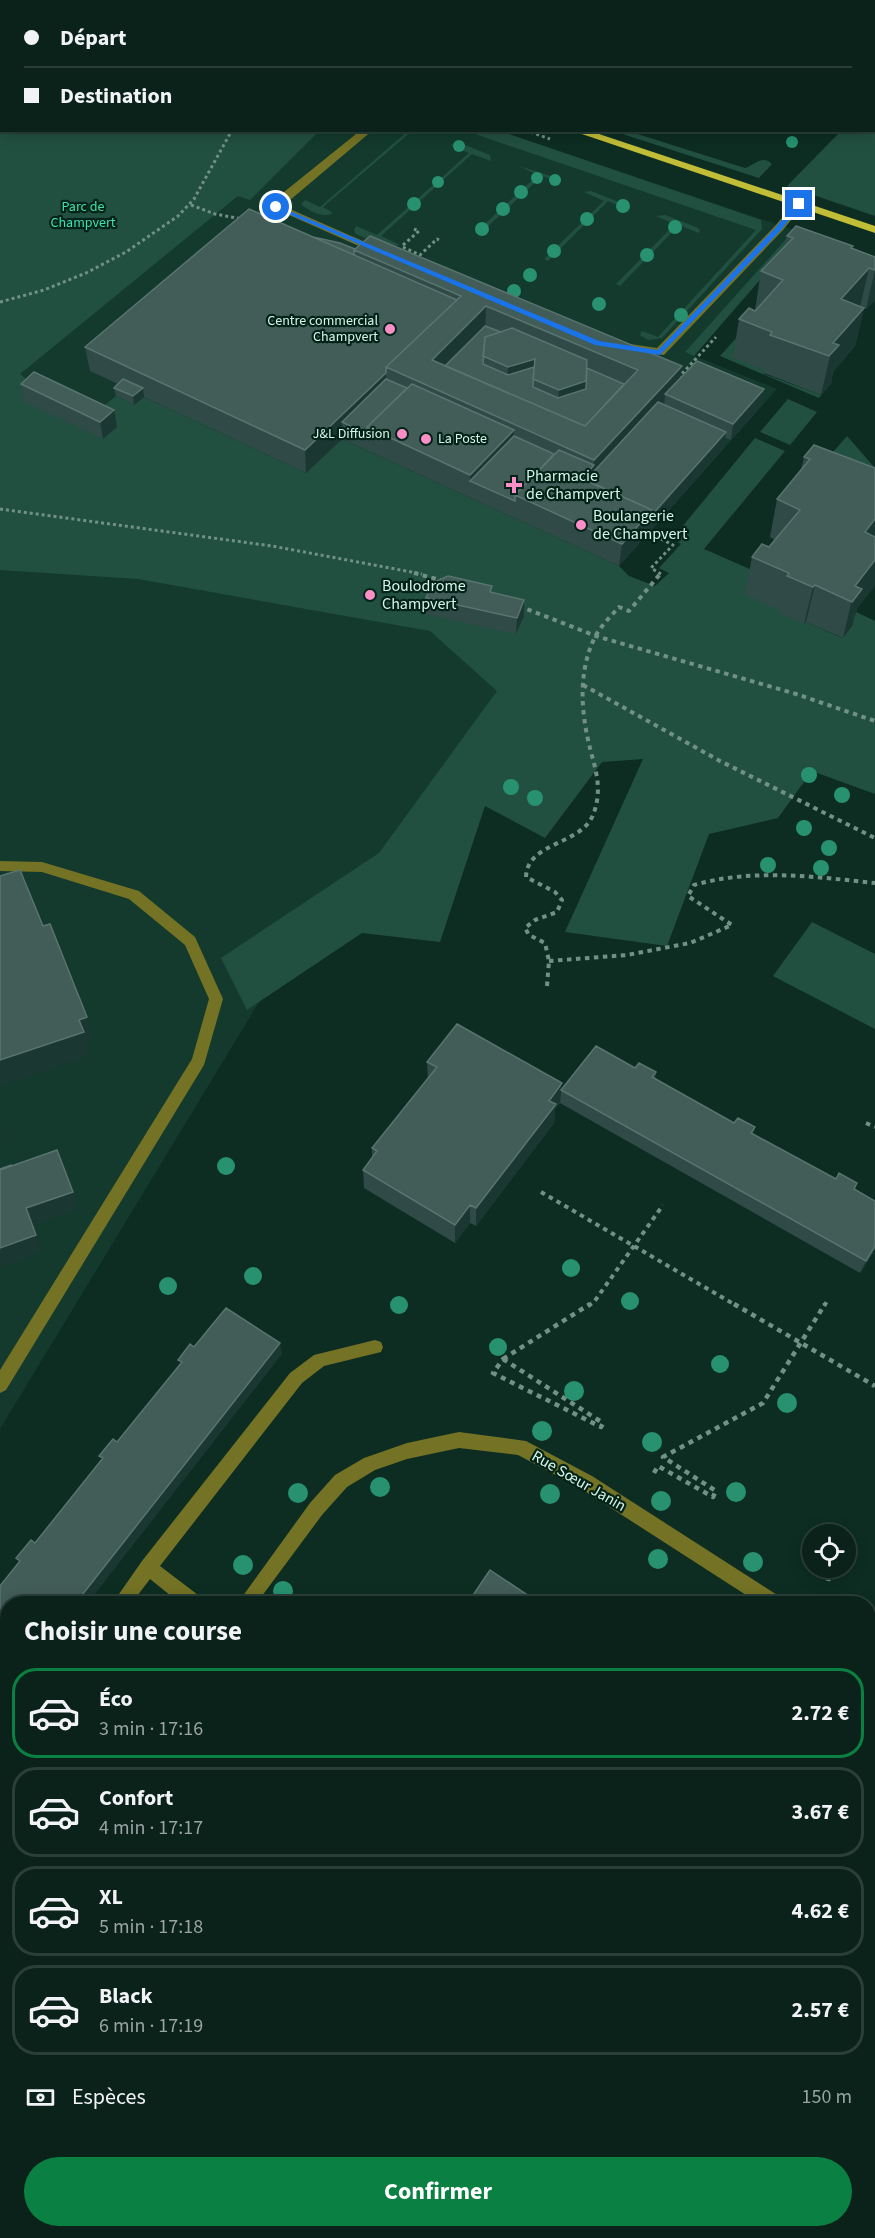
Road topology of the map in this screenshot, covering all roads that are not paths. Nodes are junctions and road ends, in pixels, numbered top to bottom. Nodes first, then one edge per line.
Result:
1 (366, 132) edge
2 (581, 132) edge
3 (799, 204) junction
4 (875, 230) edge
5 (389, 256) edge
6 (607, 345) edge
7 (0, 866) edge
8 (375, 1347) dead end
9 (0, 1386) edge
10 (148, 1567) junction
11 (126, 1596) edge
12 (186, 1596) edge
13 (251, 1596) edge
14 (764, 1596) edge

1 - 5 street
2 - 3 main road
3 - 4 main road
3 - 6 street
7 - 9 street
8 - 10 street
10 - 11 street
10 - 12 street
13 - 14 street, Rue Sœur Janin

